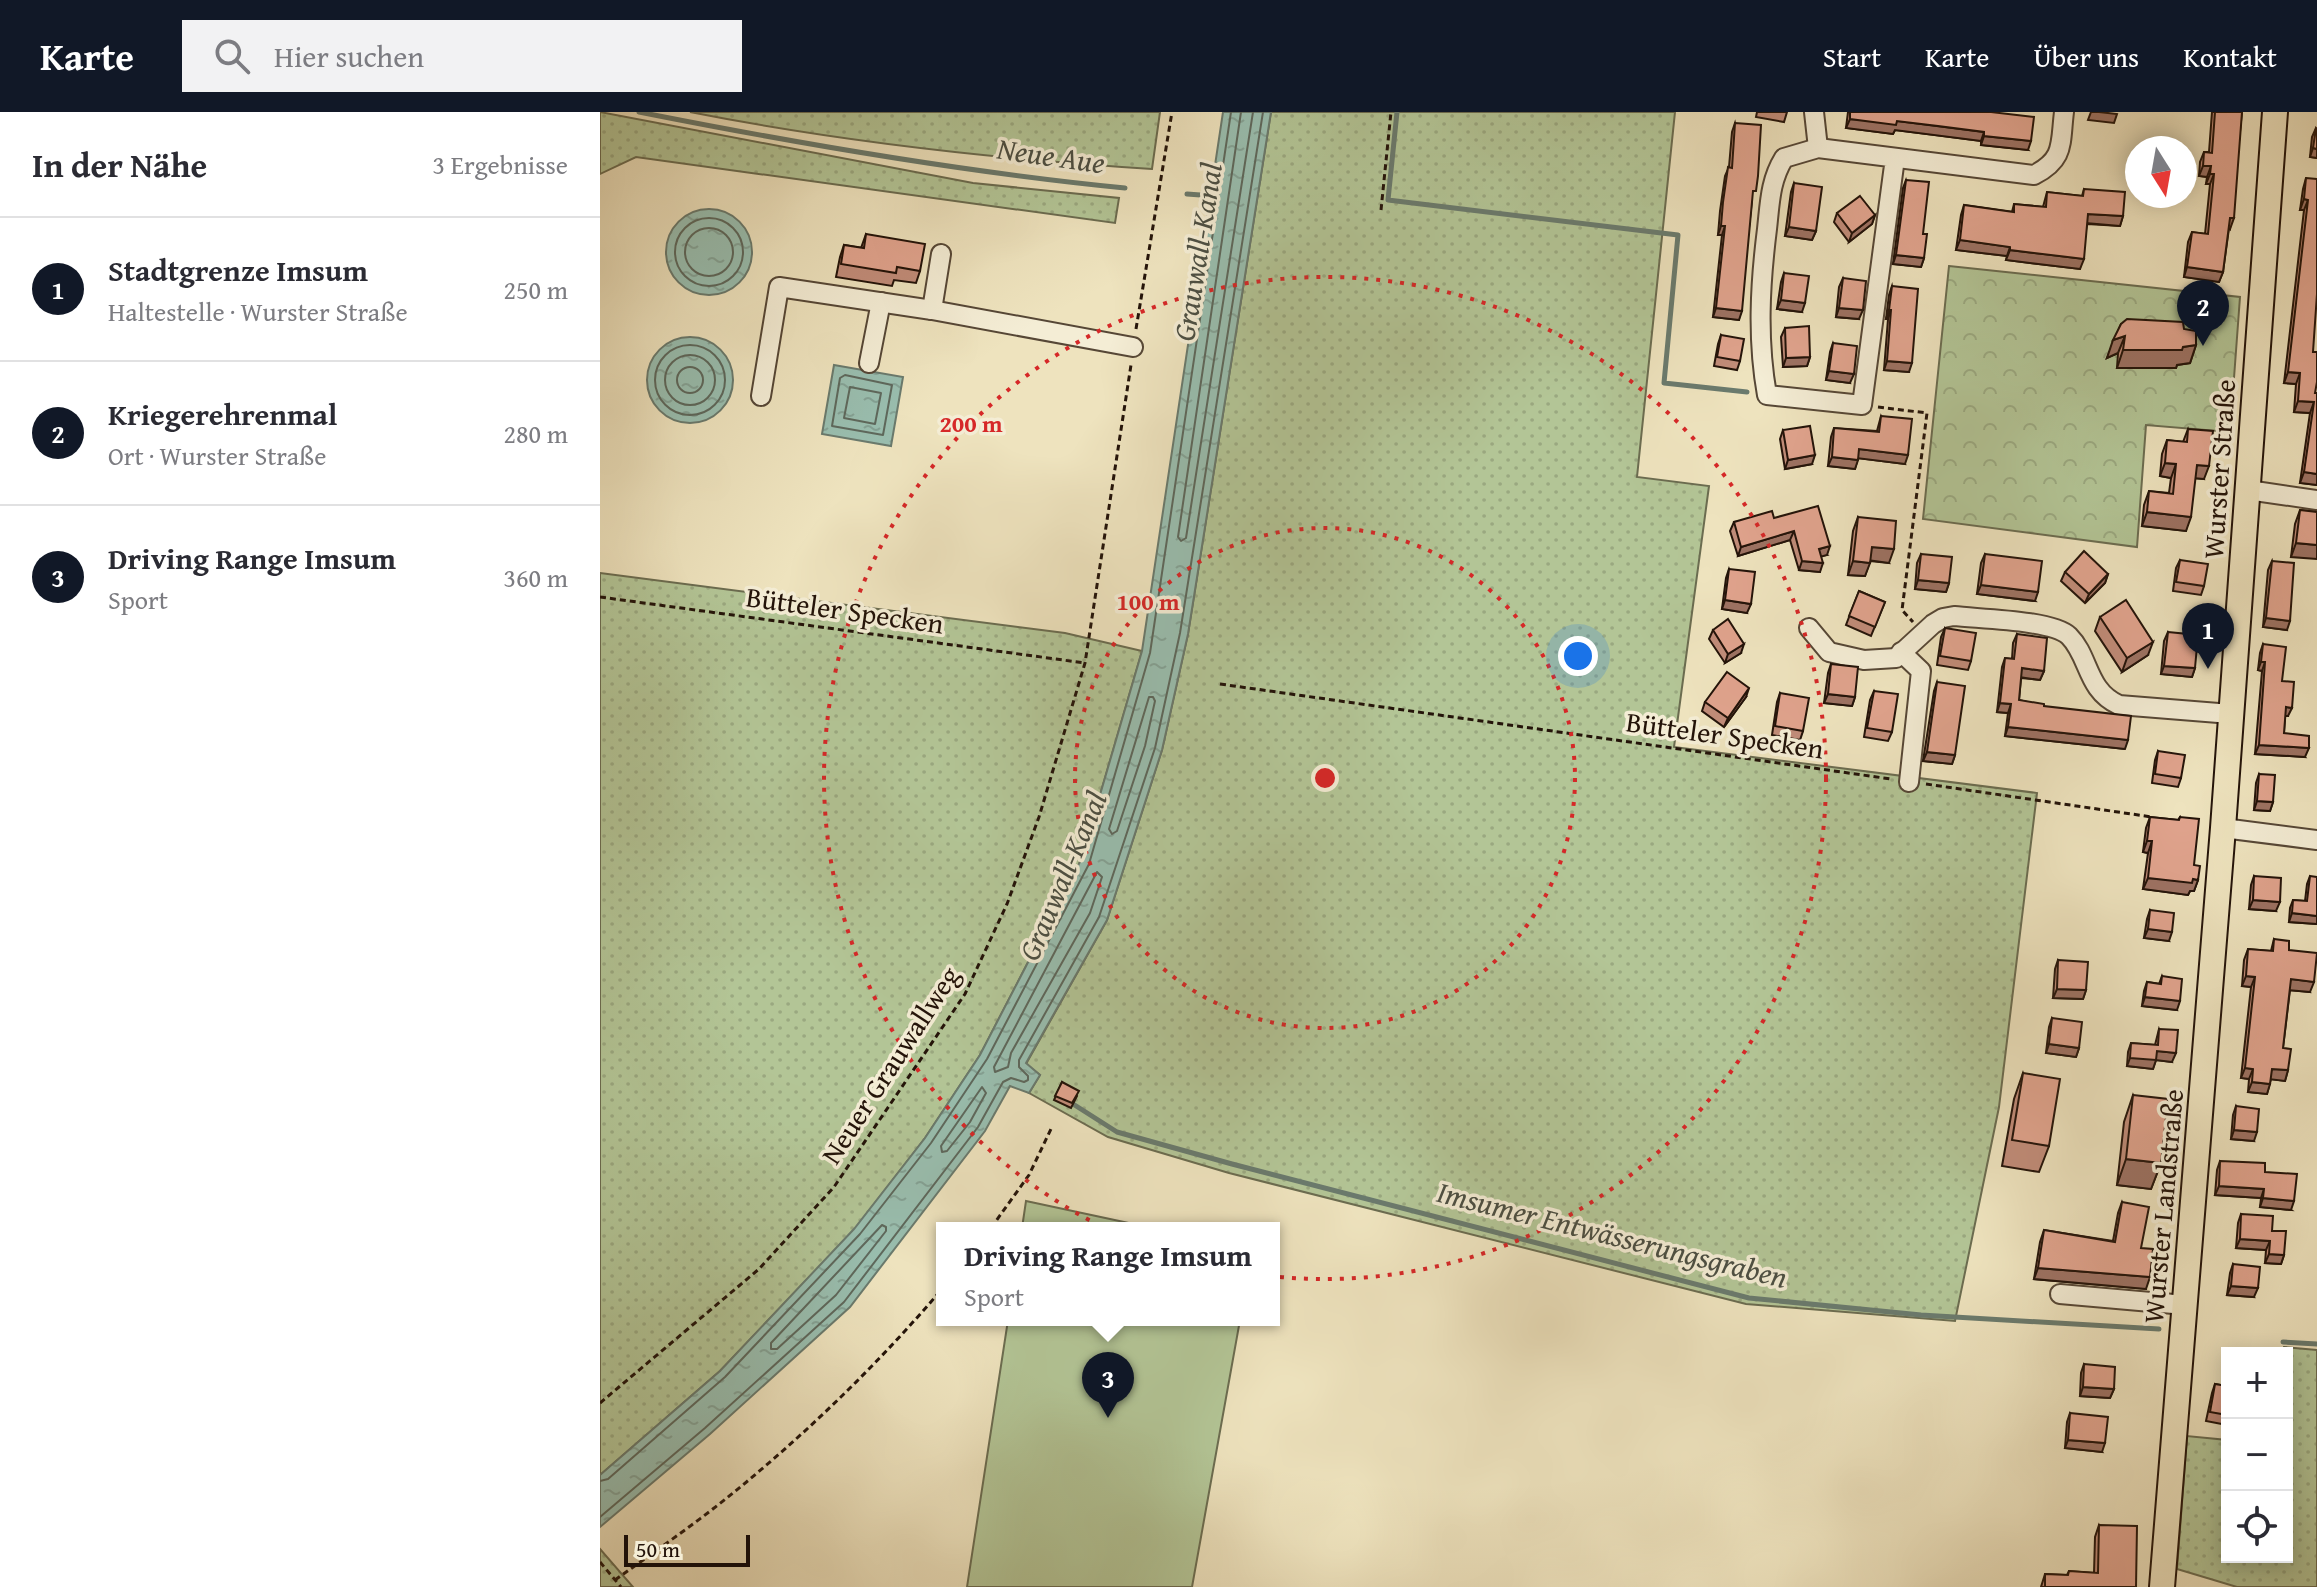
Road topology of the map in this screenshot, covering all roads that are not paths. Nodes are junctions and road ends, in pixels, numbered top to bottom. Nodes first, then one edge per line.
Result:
1 (1814, 112) edge
2 (2064, 112) edge
3 (2275, 112) edge
4 (1818, 148) junction
5 (1895, 158) junction
6 (941, 254) dead end
7 (881, 302) junction
8 (932, 310) junction
9 (1133, 347) road end
10 (869, 363) dead end
11 (761, 396) dead end
12 (2248, 490) junction
13 (2317, 500) edge
14 (1809, 628) dead end
15 (1901, 652) junction
16 (2231, 714) junction
17 (1909, 782) road end
18 (2223, 829) junction
19 (2317, 840) edge
20 (2060, 1294) dead end
21 (2185, 1305) junction
22 (2162, 1587) edge

1 - 4 street
2 - 5 street
3 - 12 main road, Wurster Straße
4 - 5 street
4 - 5 street
6 - 8 street
7 - 8 street
7 - 10 street
7 - 11 street
8 - 9 street
12 - 13 street
12 - 16 main road, Wurster Straße
14 - 15 street
15 - 16 street
15 - 17 street
16 - 18 main road, Wurster Straße
18 - 19 street
18 - 21 main road, Wurster Landstraße
20 - 21 street
21 - 22 main road, Wurster Landstraße

